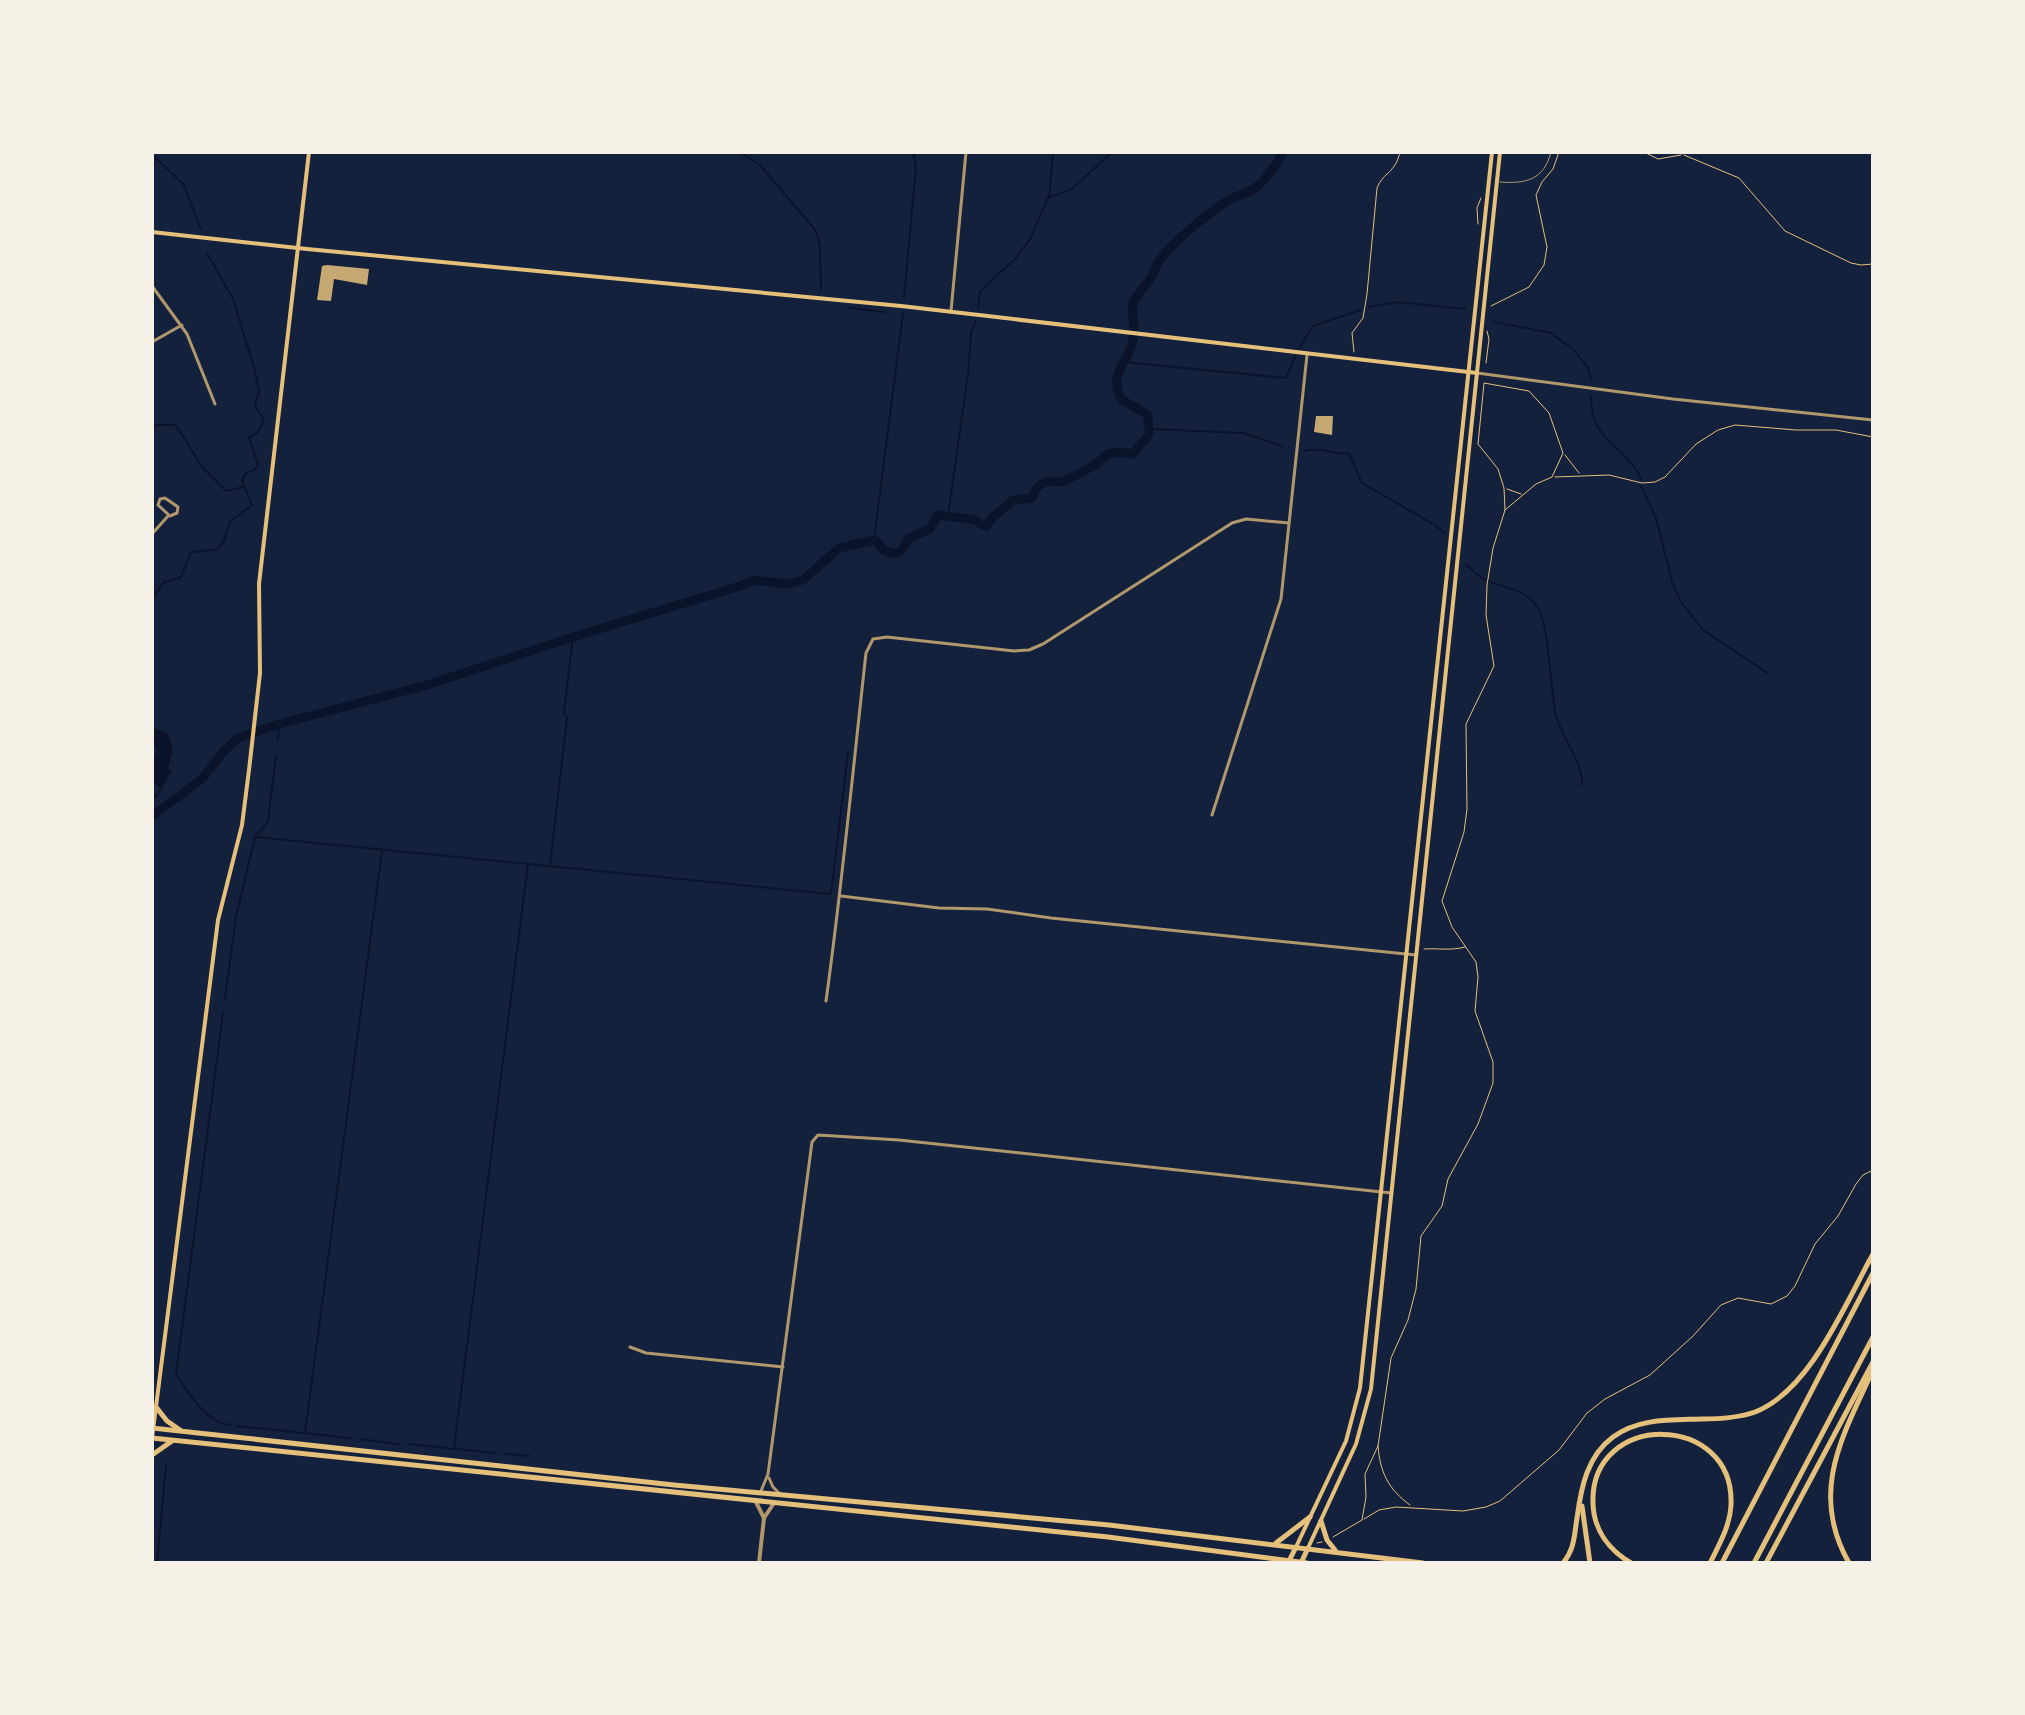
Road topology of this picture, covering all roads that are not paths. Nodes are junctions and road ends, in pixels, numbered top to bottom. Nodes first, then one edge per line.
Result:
1 (309, 152) edge
2 (966, 152) edge
3 (1492, 152) edge
4 (1500, 152) edge
5 (1551, 152) edge
6 (1489, 181) junction
7 (1497, 182) junction
8 (152, 232) edge
9 (299, 249) junction
10 (152, 286) edge
11 (951, 311) junction
12 (182, 325) junction
13 (152, 342) edge
14 (1307, 353) junction
15 (1469, 372) junction
16 (1477, 373) junction
17 (215, 404) dead end
18 (1873, 420) edge
19 (168, 516) junction
20 (1289, 523) junction
21 (152, 534) edge
22 (1212, 815) dead end
23 (841, 896) junction
24 (1408, 955) junction
25 (1416, 955) junction
26 (826, 1001) dead end
27 (1382, 1192) junction
28 (1391, 1193) junction
29 (1873, 1254) edge
30 (1873, 1273) edge
31 (1873, 1337) edge
32 (630, 1347) dead end
33 (1873, 1362) edge
34 (783, 1367) junction
35 (1873, 1368) edge
36 (154, 1409) edge
37 (153, 1428) edge
38 (181, 1431) junction
39 (152, 1439) edge
40 (173, 1440) junction
41 (152, 1455) edge
42 (768, 1474) junction
43 (758, 1493) junction
44 (1581, 1493) junction
45 (781, 1495) junction
46 (756, 1502) junction
47 (774, 1503) junction
48 (1310, 1517) junction
49 (764, 1518) junction
50 (1321, 1521) junction
51 (1275, 1543) junction
52 (1296, 1547) junction
53 (1308, 1548) junction
54 (1336, 1551) junction
55 (1265, 1560) edge
56 (1289, 1562) edge
57 (759, 1563) edge
58 (1303, 1563) edge
59 (1423, 1563) edge
60 (1563, 1563) edge
61 (1590, 1563) edge
62 (1631, 1563) edge
63 (1710, 1563) edge
64 (1722, 1563) edge
65 (1754, 1563) edge
66 (1766, 1563) edge
67 (1849, 1563) edge

1 - 9 main road
2 - 11 street
3 - 6 main road
4 - 7 main road
5 - 7 lane
6 - 7 lane
6 - 15 main road
7 - 16 main road
8 - 9 main road
9 - 11 main road
9 - 36 main road
10 - 12 street
11 - 14 main road
12 - 13 street
12 - 17 street
14 - 15 main road
14 - 20 street
15 - 16 main road
15 - 24 main road
16 - 18 street
16 - 25 main road
19 - 19 street
19 - 21 street
20 - 22 street
20 - 23 street
23 - 24 street
23 - 26 street
24 - 25 street
24 - 27 main road
25 - 28 main road
27 - 28 street
27 - 34 street
27 - 48 main road
28 - 50 main road
29 - 44 main road
30 - 64 main road
31 - 65 main road
32 - 34 street
33 - 66 main road
34 - 42 street
35 - 67 main road
36 - 37 main road
36 - 38 main road
37 - 38 main road
37 - 39 main road
38 - 43 main road
39 - 40 main road
40 - 41 main road
40 - 46 main road
42 - 43 street
42 - 45 street
43 - 45 main road
44 - 60 main road
44 - 61 main road
45 - 51 main road
46 - 47 main road
46 - 49 street
47 - 49 street
47 - 55 main road
48 - 51 main road
48 - 52 main road
49 - 57 street
50 - 53 main road
50 - 54 main road
51 - 52 main road
52 - 53 main road
52 - 56 main road
53 - 54 main road
53 - 58 main road
54 - 59 main road
55 - 56 main road
56 - 58 main road
62 - 63 main road

